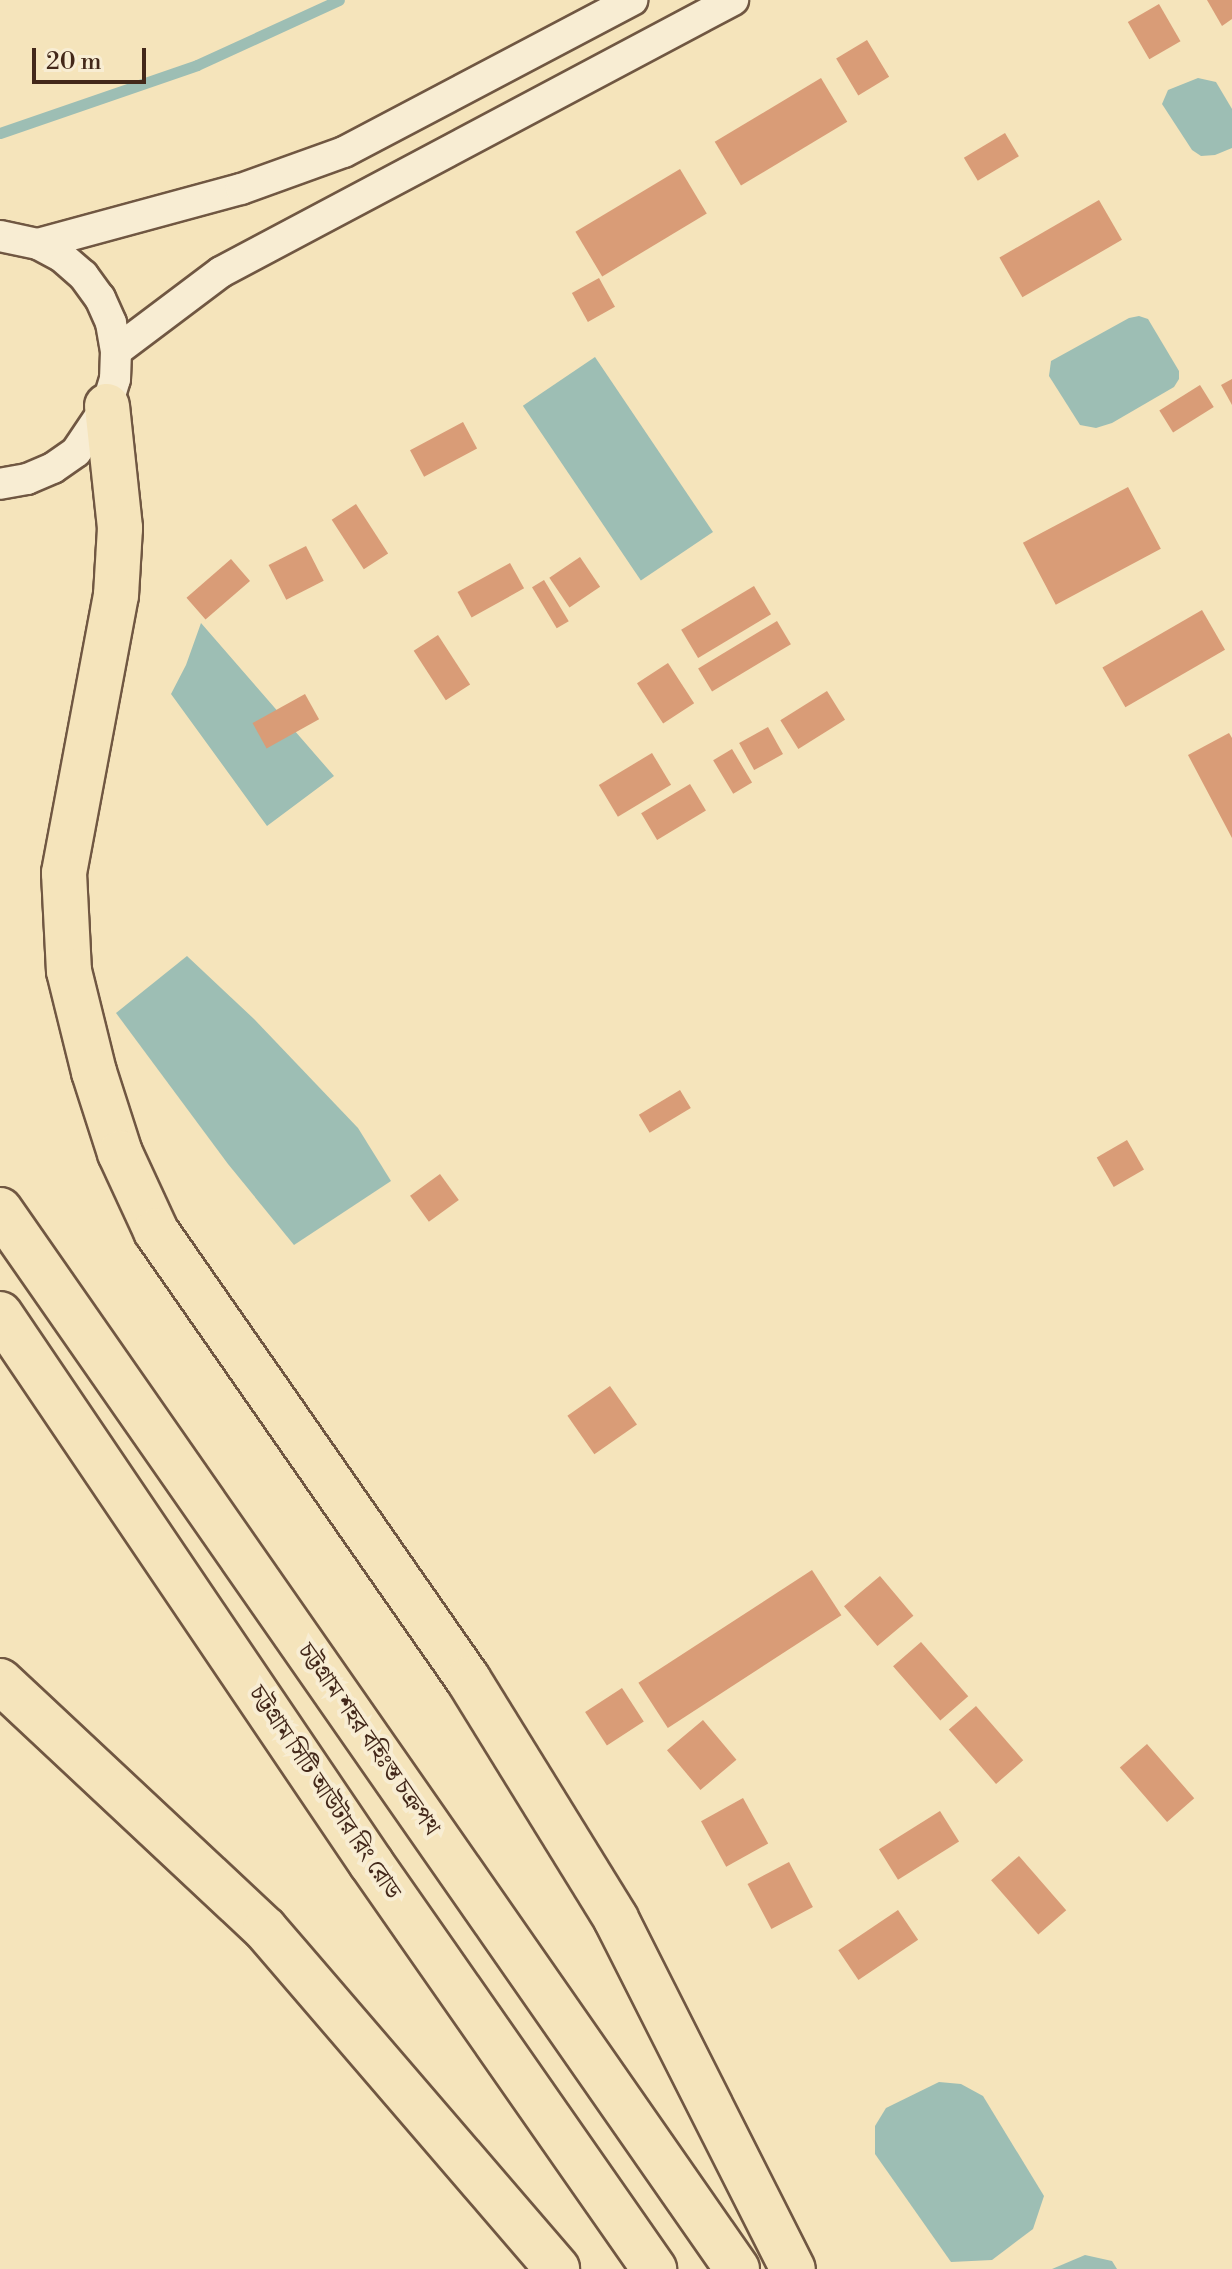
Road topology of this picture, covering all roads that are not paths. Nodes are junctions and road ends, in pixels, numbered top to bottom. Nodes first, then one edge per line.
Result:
1 (632, 0) edge
2 (733, 0) edge
3 (0, 236) edge
4 (38, 244) junction
5 (116, 351) junction
6 (107, 406) junction
7 (0, 484) edge
8 (0, 1210) edge
9 (0, 1314) edge
10 (0, 1681) edge
11 (557, 2269) edge
12 (654, 2269) edge
13 (737, 2269) edge
14 (793, 2269) edge

1 - 4 street
2 - 5 street
3 - 4 street
4 - 5 street
5 - 6 street
6 - 7 street
6 - 14 main road
8 - 13 main road, চট্টগ্রাম শহর বহিঃস্ত চক্রপথ
9 - 12 main road, চট্টগ্রাম সিটি আউটার রিং রোড
10 - 11 main road

